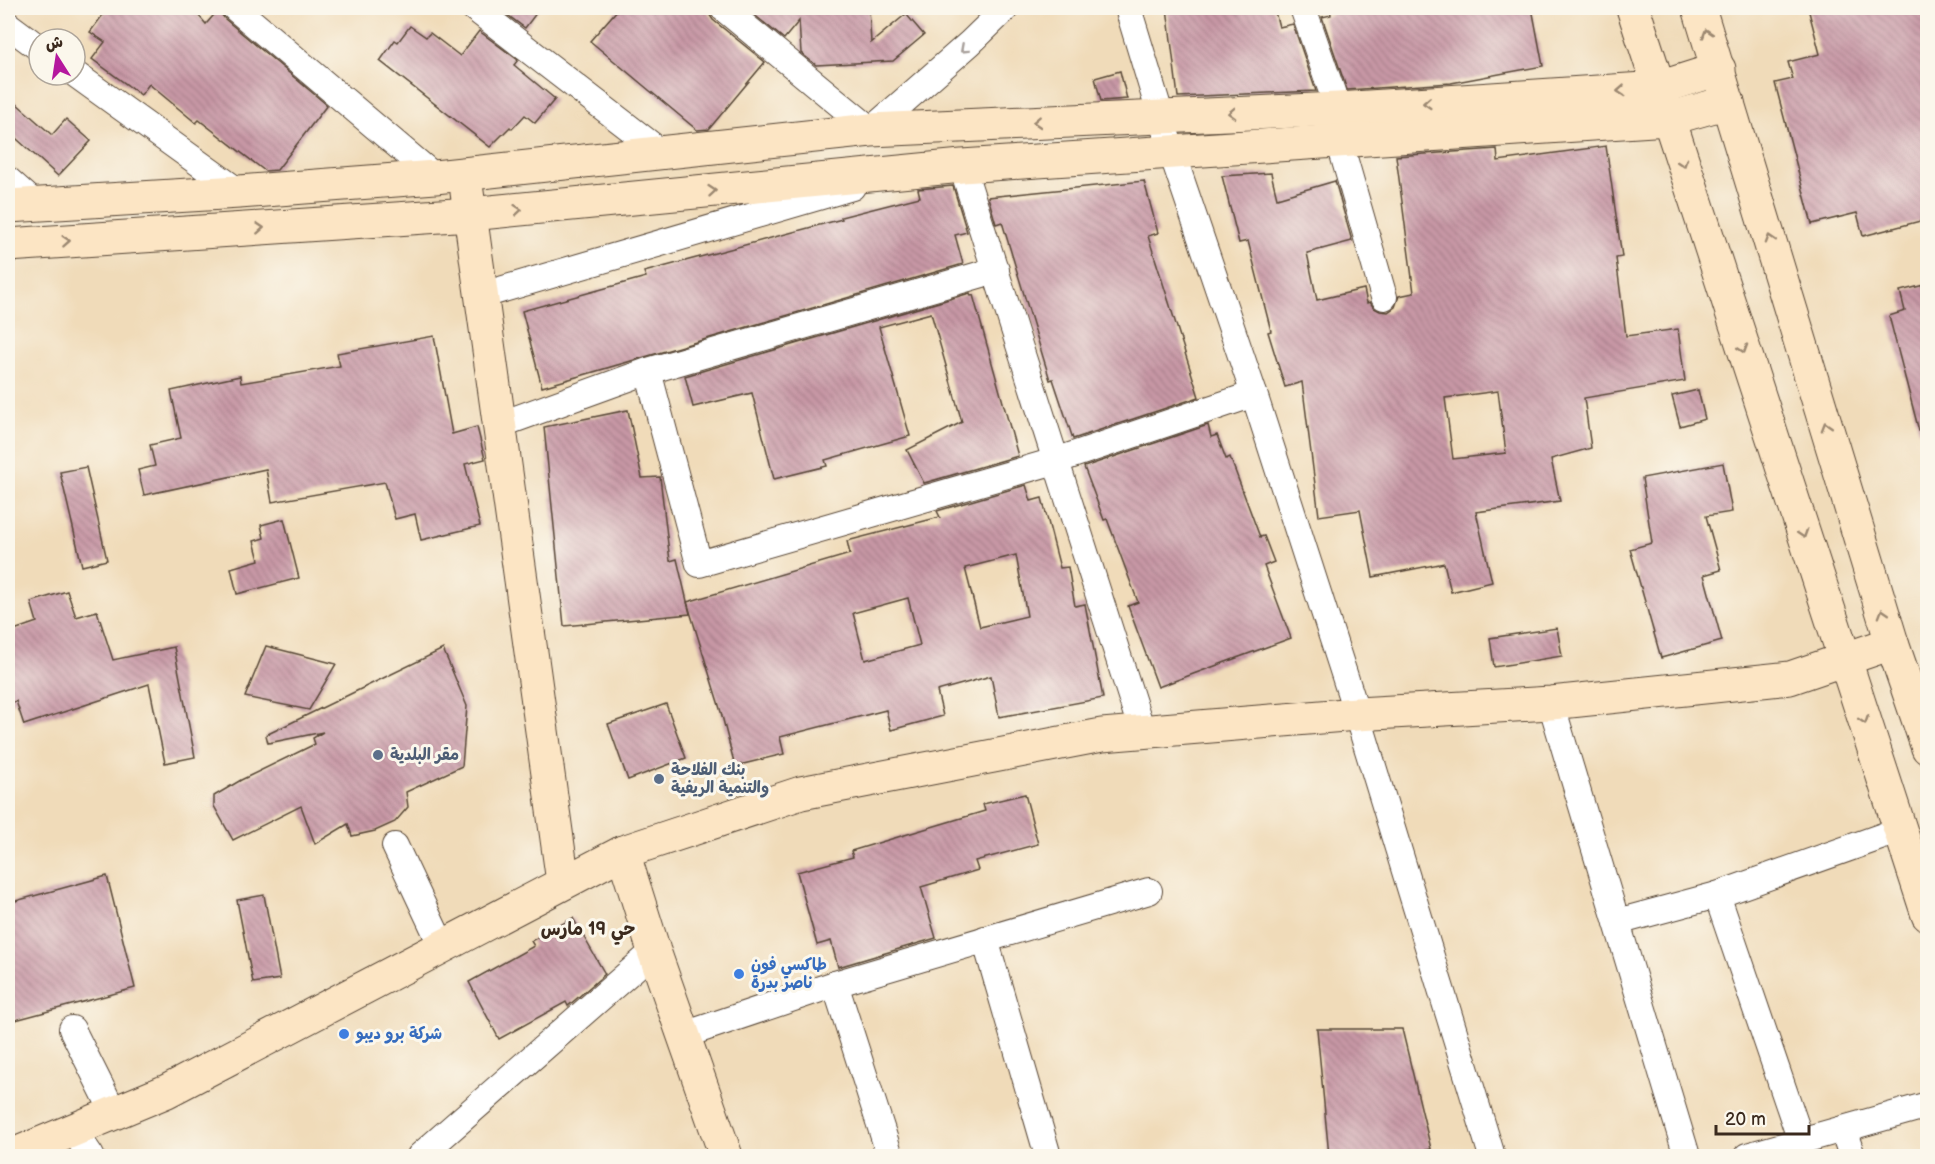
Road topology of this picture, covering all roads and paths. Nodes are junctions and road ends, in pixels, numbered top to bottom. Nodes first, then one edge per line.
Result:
1 (235, 8) edge
2 (474, 8) edge
3 (723, 8) edge
4 (1006, 8) edge
5 (1128, 8) edge
6 (1303, 8) edge
7 (1634, 8) edge
8 (1699, 8) edge
9 (8, 25) edge
10 (27, 39) edge
11 (1719, 69) junction
12 (87, 83) edge
13 (1659, 88) junction
14 (1728, 102) junction
15 (1160, 116) junction
16 (1668, 119) junction
17 (1339, 125) junction
18 (871, 130) junction
19 (1171, 150) junction
20 (662, 153) junction
21 (962, 166) junction
22 (902, 173) junction
23 (450, 175) junction
24 (8, 180) edge
25 (239, 192) junction
26 (21, 205) edge
27 (470, 214) junction
28 (8, 244) edge
29 (996, 270) junction
30 (483, 295) junction
31 (1384, 297) dead end
32 (648, 371) junction
33 (1254, 393) junction
34 (499, 425) junction
35 (1056, 460) junction
36 (1892, 643) junction
37 (1844, 659) junction
38 (1551, 703) junction
39 (1921, 707) edge
40 (1357, 714) junction
41 (1142, 731) junction
42 (1928, 748) edge
43 (1900, 830) junction
44 (395, 846) dead end
45 (623, 852) junction
46 (563, 882) junction
47 (1149, 891) dead end
48 (1717, 895) junction
49 (1928, 915) edge
50 (1617, 922) junction
51 (985, 939) junction
52 (442, 946) junction
53 (654, 951) junction
54 (835, 984) junction
55 (72, 1029) dead end
56 (684, 1035) junction
57 (1928, 1105) edge
58 (114, 1113) junction
59 (1843, 1129) junction
60 (73, 1130) junction
61 (1801, 1141) junction
62 (11, 1156) edge
63 (91, 1156) edge
64 (420, 1156) edge
65 (726, 1156) edge
66 (890, 1156) edge
67 (1048, 1156) edge
68 (1492, 1156) edge
69 (1687, 1156) edge
70 (1747, 1156) edge
71 (1852, 1156) edge

1 - 23 street
2 - 20 street
3 - 18 street
4 -> 18 street
5 - 15 street
6 - 17 street
7 - 13 street
11 -> 8 street
9 - 10 street
11 - 13 street
11 - 14 street
12 - 25 street
13 - 16 street
13 -> 17 street
14 - 16 street
36 -> 14 street
17 -> 15 street
15 -> 18 street
15 - 19 street
16 - 17 street
16 -> 37 street
17 - 19 street
17 - 31 street
18 - 20 street
19 - 21 street
19 - 33 street
20 - 23 street
21 - 22 street
21 - 29 street
27 -> 22 street
22 - 30 street
23 - 25 street
23 - 27 street
24 - 26 street
25 - 26 street
28 -> 27 street
27 - 30 street
29 - 32 street
29 - 35 street
30 - 34 street
32 - 34 street
32 - 35 street
33 - 35 street
33 - 40 street
34 - 46 street
35 - 41 street
36 - 37 street
36 - 39 street
37 - 38 street
37 -> 43 street
38 - 40 street
38 - 50 street
39 - 42 street
40 - 41 street
40 - 68 street
41 - 45 street
43 - 48 street
43 - 49 street
44 - 52 street
45 - 46 street
45 - 53 street
46 - 52 street
47 - 51 street
48 - 50 street
48 - 61 street
50 - 69 street
51 - 54 street
51 - 67 street
52 - 58 street
53 - 56 street
53 - 64 street
54 - 56 street
54 - 66 street
55 - 58 street
56 - 65 street
57 - 59 street
58 - 60 street
59 - 61 street
59 - 71 street
60 - 62 street
60 - 63 street
61 - 70 street

